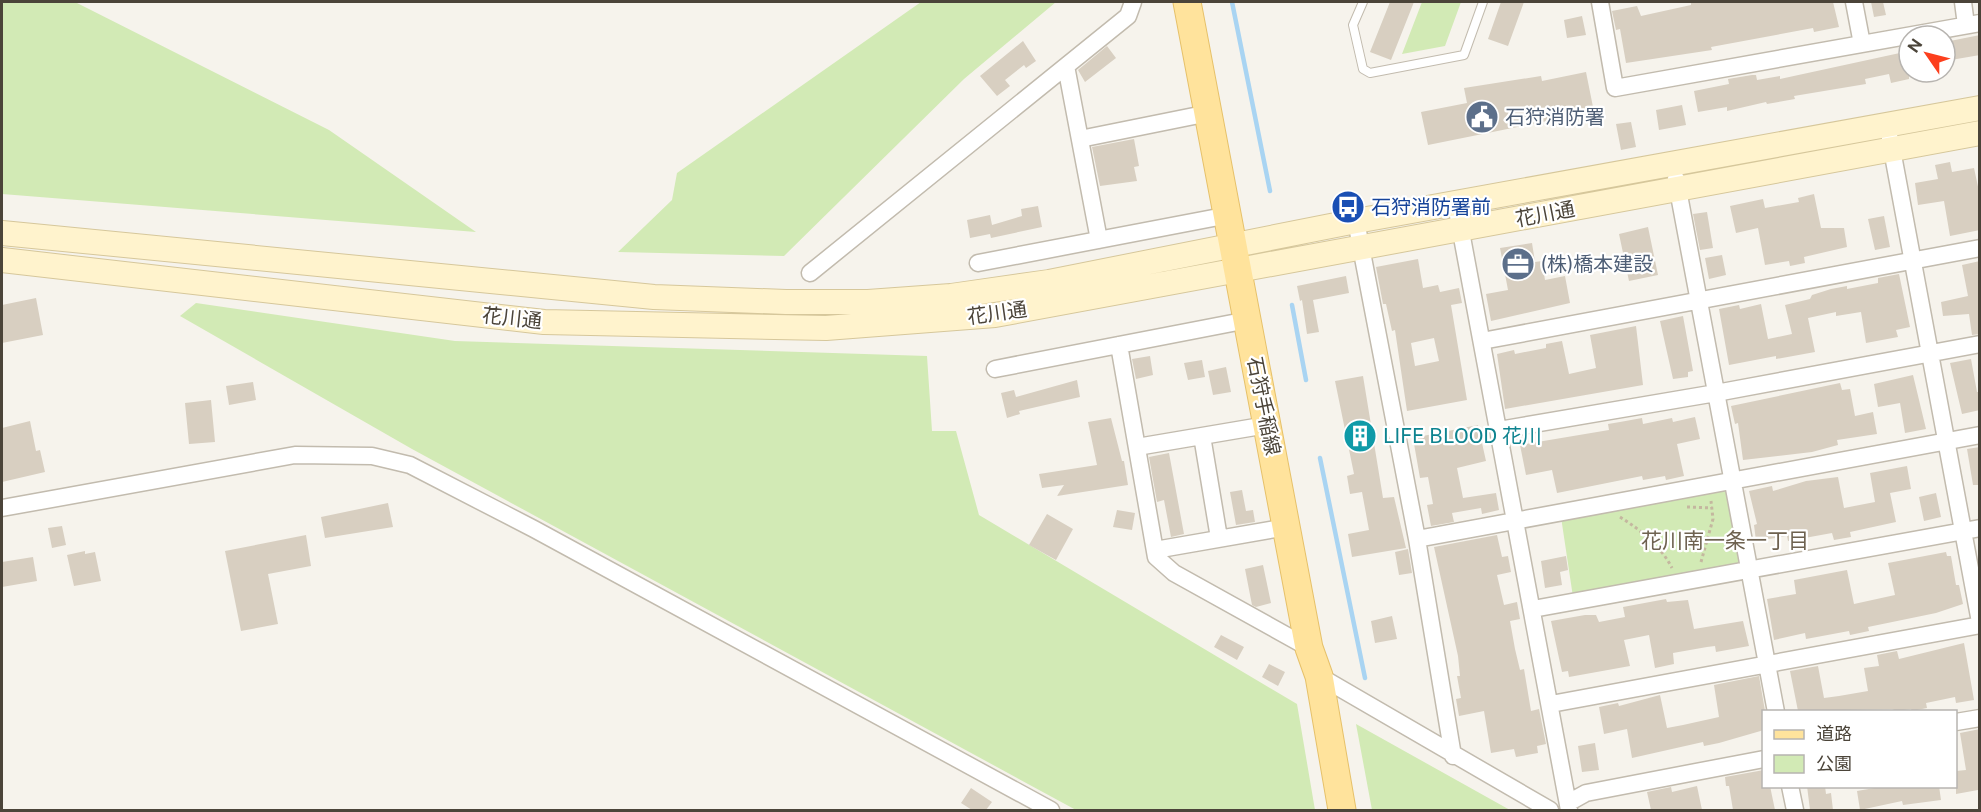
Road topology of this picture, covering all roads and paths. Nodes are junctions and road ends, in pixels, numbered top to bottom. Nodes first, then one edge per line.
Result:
1 (1133, 2) edge
2 (1187, 2) edge
3 (1363, 2) edge
4 (1483, 2) edge
5 (1600, 2) edge
6 (1854, 2) edge
7 (1963, 2) edge
8 (1973, 24) edge
9 (1862, 44) junction
10 (1066, 66) junction
11 (1980, 108) edge
12 (1209, 113) junction
13 (1888, 125) junction
14 (1980, 133) edge
15 (1080, 139) junction
16 (1892, 149) junction
17 (1673, 164) junction
18 (1678, 189) junction
19 (1456, 205) junction
20 (1229, 215) junction
21 (1356, 221) junction
22 (1461, 229) junction
23 (2, 233) edge
24 (1099, 240) junction
25 (1235, 244) junction
26 (1360, 248) junction
27 (1980, 248) edge
28 (2, 260) edge
29 (1912, 261) junction
30 (978, 262) dead end
31 (1239, 271) junction
32 (810, 273) dead end
33 (1699, 302) junction
34 (1248, 320) junction
35 (1482, 341) junction
36 (1980, 344) edge
37 (1119, 345) junction
38 (1929, 353) junction
39 (995, 369) dead end
40 (1716, 393) junction
41 (1268, 425) junction
42 (1499, 430) junction
43 (1980, 435) edge
44 (1202, 436) junction
45 (1946, 441) junction
46 (1137, 447) junction
47 (1732, 480) junction
48 (1709, 491) dead end
49 (1611, 502) junction
50 (2, 508) edge
51 (1516, 519) junction
52 (1287, 527) junction
53 (1980, 528) edge
54 (1962, 531) junction
55 (1219, 538) junction
56 (1417, 540) junction
57 (1155, 550) junction
58 (1700, 565) dead end
59 (1681, 566) dead end
60 (1672, 567) junction
61 (1749, 572) junction
62 (1679, 584) junction
63 (1533, 609) junction
64 (1980, 623) edge
65 (1309, 648) junction
66 (1767, 666) junction
67 (1319, 676) junction
68 (1551, 704) junction
69 (1776, 710) edge
70 (1980, 718) edge
71 (1957, 722) edge
72 (1453, 756) junction
73 (1762, 759) edge
74 (1790, 788) edge
75 (1569, 807) edge
76 (1051, 810) edge
77 (1342, 810) edge
78 (1550, 810) edge
79 (1795, 810) edge

1 - 10 street
2 - 12 main road, 石狩手稲線
3 - 4 lane
5 - 9 street
6 - 9 street
7 - 8 street
8 - 9 street
10 - 15 street
10 - 32 street
11 - 13 street, 花川通
12 - 15 street
12 - 20 main road, 石狩手稲線
13 - 16 street
13 - 17 street, 花川通
14 - 16 street, 花川通
15 - 24 street
16 - 18 street, 花川通
16 - 29 street
17 - 18 street
17 - 19 street, 花川通
18 - 22 street, 花川通
18 - 33 street
19 - 21 street, 花川通
19 - 22 street
20 - 24 street
20 - 25 main road, 石狩手稲線
21 - 25 street, 花川通
21 - 26 street
22 - 26 street, 花川通
22 - 35 street
23 - 25 street, 花川通
24 - 30 street
25 - 31 main road, 石狩手稲線
26 - 31 street, 花川通
26 - 56 street
27 - 29 street
28 - 31 street, 花川通
29 - 33 street
29 - 38 street
31 - 34 main road, 石狩手稲線
33 - 35 street
33 - 40 street
34 - 37 street
34 - 41 main road, 石狩手稲線
35 - 42 street
36 - 38 street
37 - 39 street
37 - 46 street
38 - 40 street
38 - 45 street
40 - 42 street
40 - 47 street
41 - 44 street
41 - 52 main road, 石狩手稲線
42 - 51 street
43 - 45 street
44 - 46 street
44 - 55 street
45 - 47 street
45 - 54 street
46 - 57 street
47 - 49 street
47 - 61 street
48 - 58 path
49 - 51 street
49 - 60 path
50 - 76 street
51 - 56 street
51 - 63 street
52 - 55 street
52 - 65 main road, 石狩手稲線
53 - 54 street
54 - 61 street
54 - 64 street
55 - 57 street
56 - 72 street
57 - 65 street
59 - 60 path
60 - 62 path
61 - 62 street
61 - 66 street
62 - 63 street
63 - 68 street
64 - 66 street
65 - 67 main road, 石狩手稲線
66 - 68 street
66 - 69 street
67 - 72 street
67 - 77 main road, 石狩手稲線
68 - 75 street
70 - 71 street
72 - 78 street
73 - 75 street
74 - 79 street

